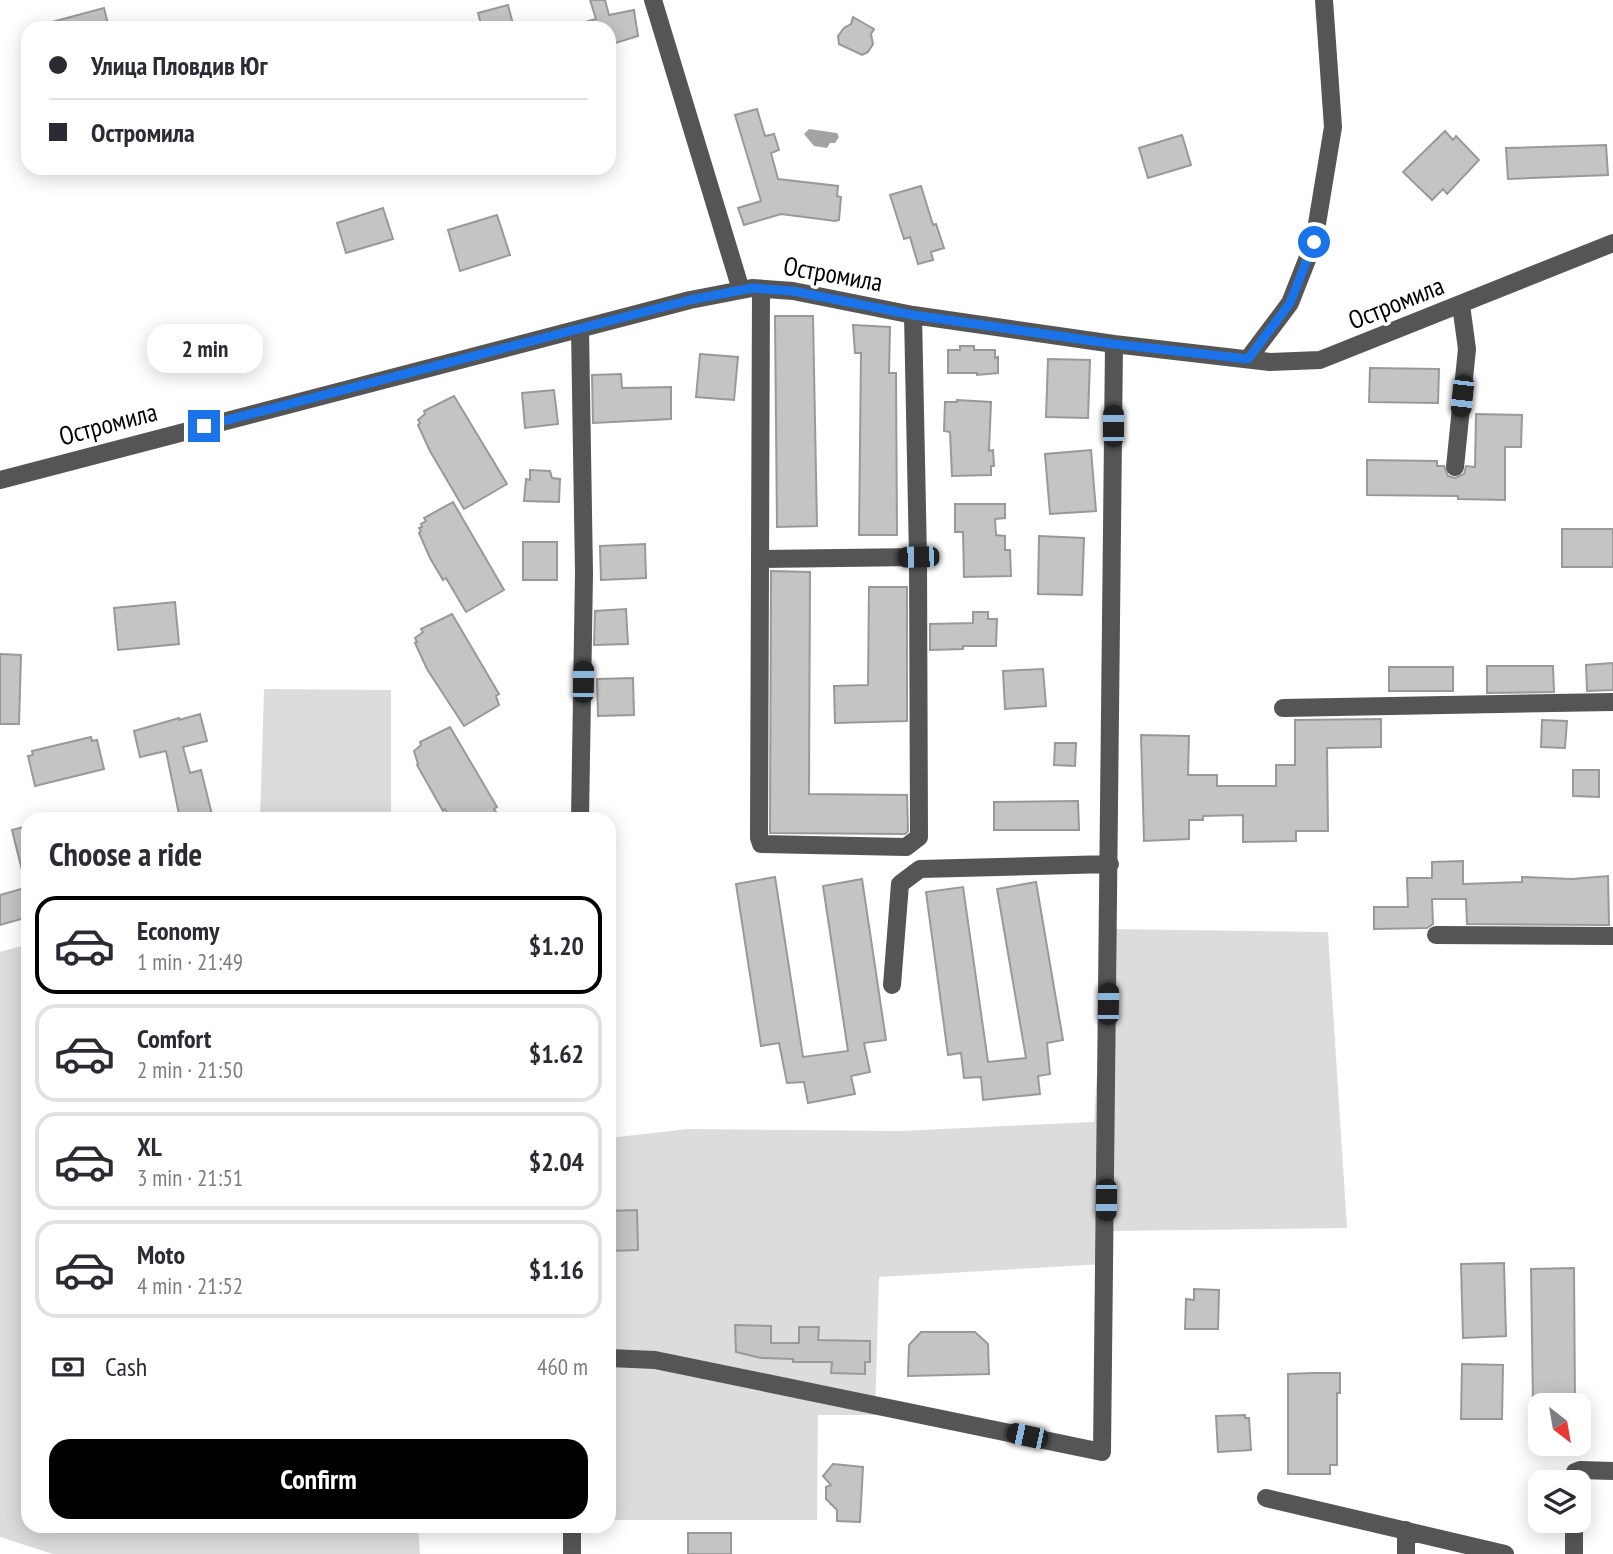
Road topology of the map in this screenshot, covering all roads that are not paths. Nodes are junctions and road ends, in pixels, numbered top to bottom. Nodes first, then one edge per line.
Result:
1 (653, 0) edge
2 (1324, 0) edge
3 (1613, 243) edge
4 (761, 289) junction
5 (741, 290) junction
6 (1461, 305) junction
7 (913, 315) junction
8 (580, 329) junction
9 (1114, 344) junction
10 (1248, 359) junction
11 (1455, 467) dead end
12 (0, 480) edge
13 (918, 557) junction
14 (761, 559) junction
15 (1613, 702) edge
16 (1283, 708) dead end
17 (580, 812) edge
18 (1110, 864) junction
19 (1436, 935) dead end
20 (1613, 936) edge
21 (892, 985) dead end
22 (616, 1359) edge
23 (1591, 1470) edge
24 (1613, 1471) edge
25 (1266, 1498) dead end
26 (1406, 1530) junction
27 (572, 1533) edge
28 (1574, 1533) edge
29 (572, 1554) edge
30 (1406, 1554) edge
31 (1505, 1554) edge
32 (1574, 1554) edge

1 - 5 street
2 - 10 street
3 - 6 street, Остромила
4 - 5 street, Остромила
4 - 7 street, Остромила
4 - 14 street
5 - 8 street, Остромила
6 - 10 street, Остромила
6 - 11 street
7 - 9 street, Остромила
7 - 13 street
8 - 12 street, Остромила
8 - 17 street
9 - 10 street, Остромила
9 - 18 street
13 - 14 street
13 - 14 street
15 - 16 street
18 - 21 street
18 - 22 street
19 - 20 street
23 - 24 street
25 - 26 street
26 - 30 street
26 - 31 street
27 - 29 street
28 - 32 street

